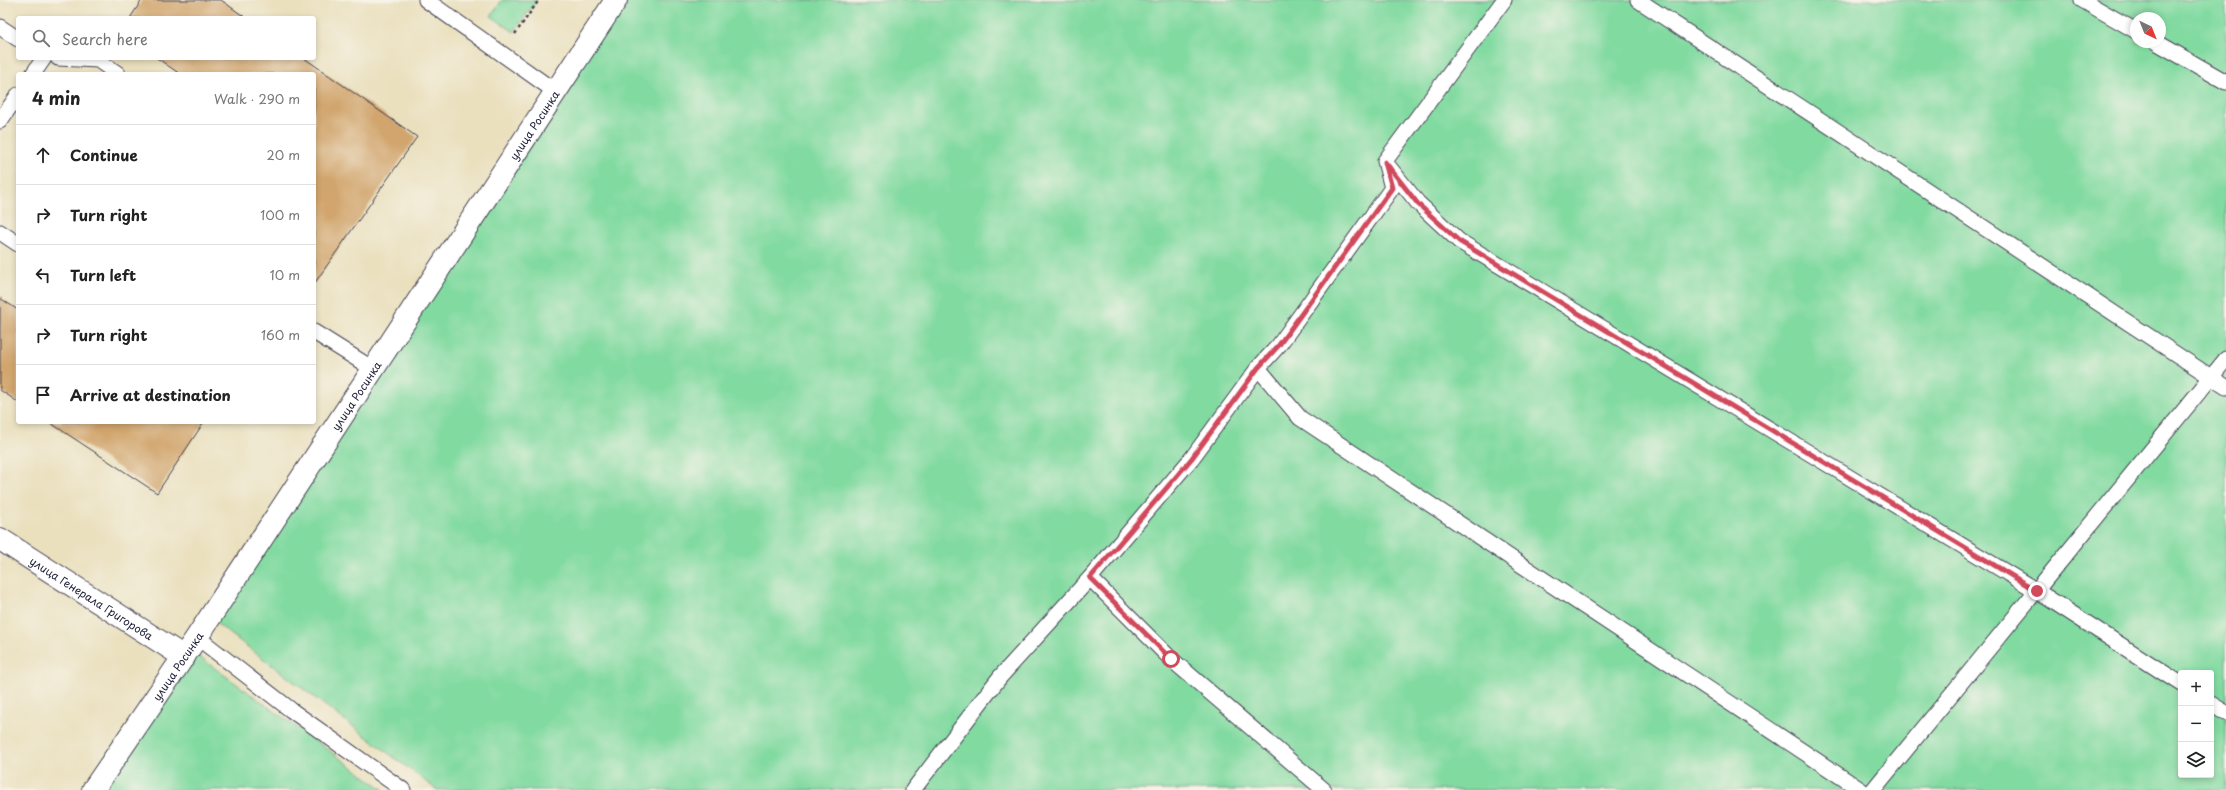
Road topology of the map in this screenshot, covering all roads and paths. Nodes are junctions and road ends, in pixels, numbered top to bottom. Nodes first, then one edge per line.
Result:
1 (426, 0) edge
2 (539, 0) edge
3 (616, 0) edge
4 (1504, 0) edge
5 (1638, 0) edge
6 (2082, 0) edge
7 (0, 27) edge
8 (2130, 28) edge
9 (16, 38) edge
10 (2166, 48) edge
11 (502, 53) junction
12 (43, 60) edge
13 (98, 60) edge
14 (34, 72) edge
15 (115, 72) edge
16 (2226, 82) edge
17 (556, 92) junction
18 (16, 98) edge
19 (0, 121) edge
20 (1385, 162) junction
21 (0, 232) edge
22 (16, 243) edge
23 (316, 333) edge
24 (2226, 359) edge
25 (1258, 368) junction
26 (373, 369) junction
27 (2211, 377) junction
28 (2226, 387) edge
29 (0, 539) edge
30 (1090, 578) junction
31 (2037, 591) junction
32 (198, 637) junction
33 (184, 657) junction
34 (2178, 682) edge
35 (2214, 706) edge
36 (2226, 713) edge
37 (93, 790) edge
38 (403, 790) edge
39 (913, 790) edge
40 (1324, 790) edge
41 (1861, 790) edge
42 (1873, 790) edge

1 - 11 lane
2 - 11 path
3 - 17 main road, улица Росинка
4 - 20 lane
5 - 27 lane
6 - 8 lane
7 - 9 lane
10 - 16 lane
11 - 17 lane
12 - 14 lane
13 - 15 lane
17 - 26 main road, улица Росинка
18 - 19 lane
20 - 25 lane
20 - 31 lane
21 - 22 lane
23 - 26 lane
24 - 27 lane
25 - 30 lane
25 - 41 lane
26 - 32 main road, улица Росинка
27 - 28 lane
27 - 31 lane
29 - 33 main road, улица Генерала Григорова
30 - 39 lane
30 - 40 lane
31 - 34 lane
31 - 42 lane
32 - 33 main road, улица Росинка
32 - 38 lane
33 - 37 main road, улица Росинка
35 - 36 lane

